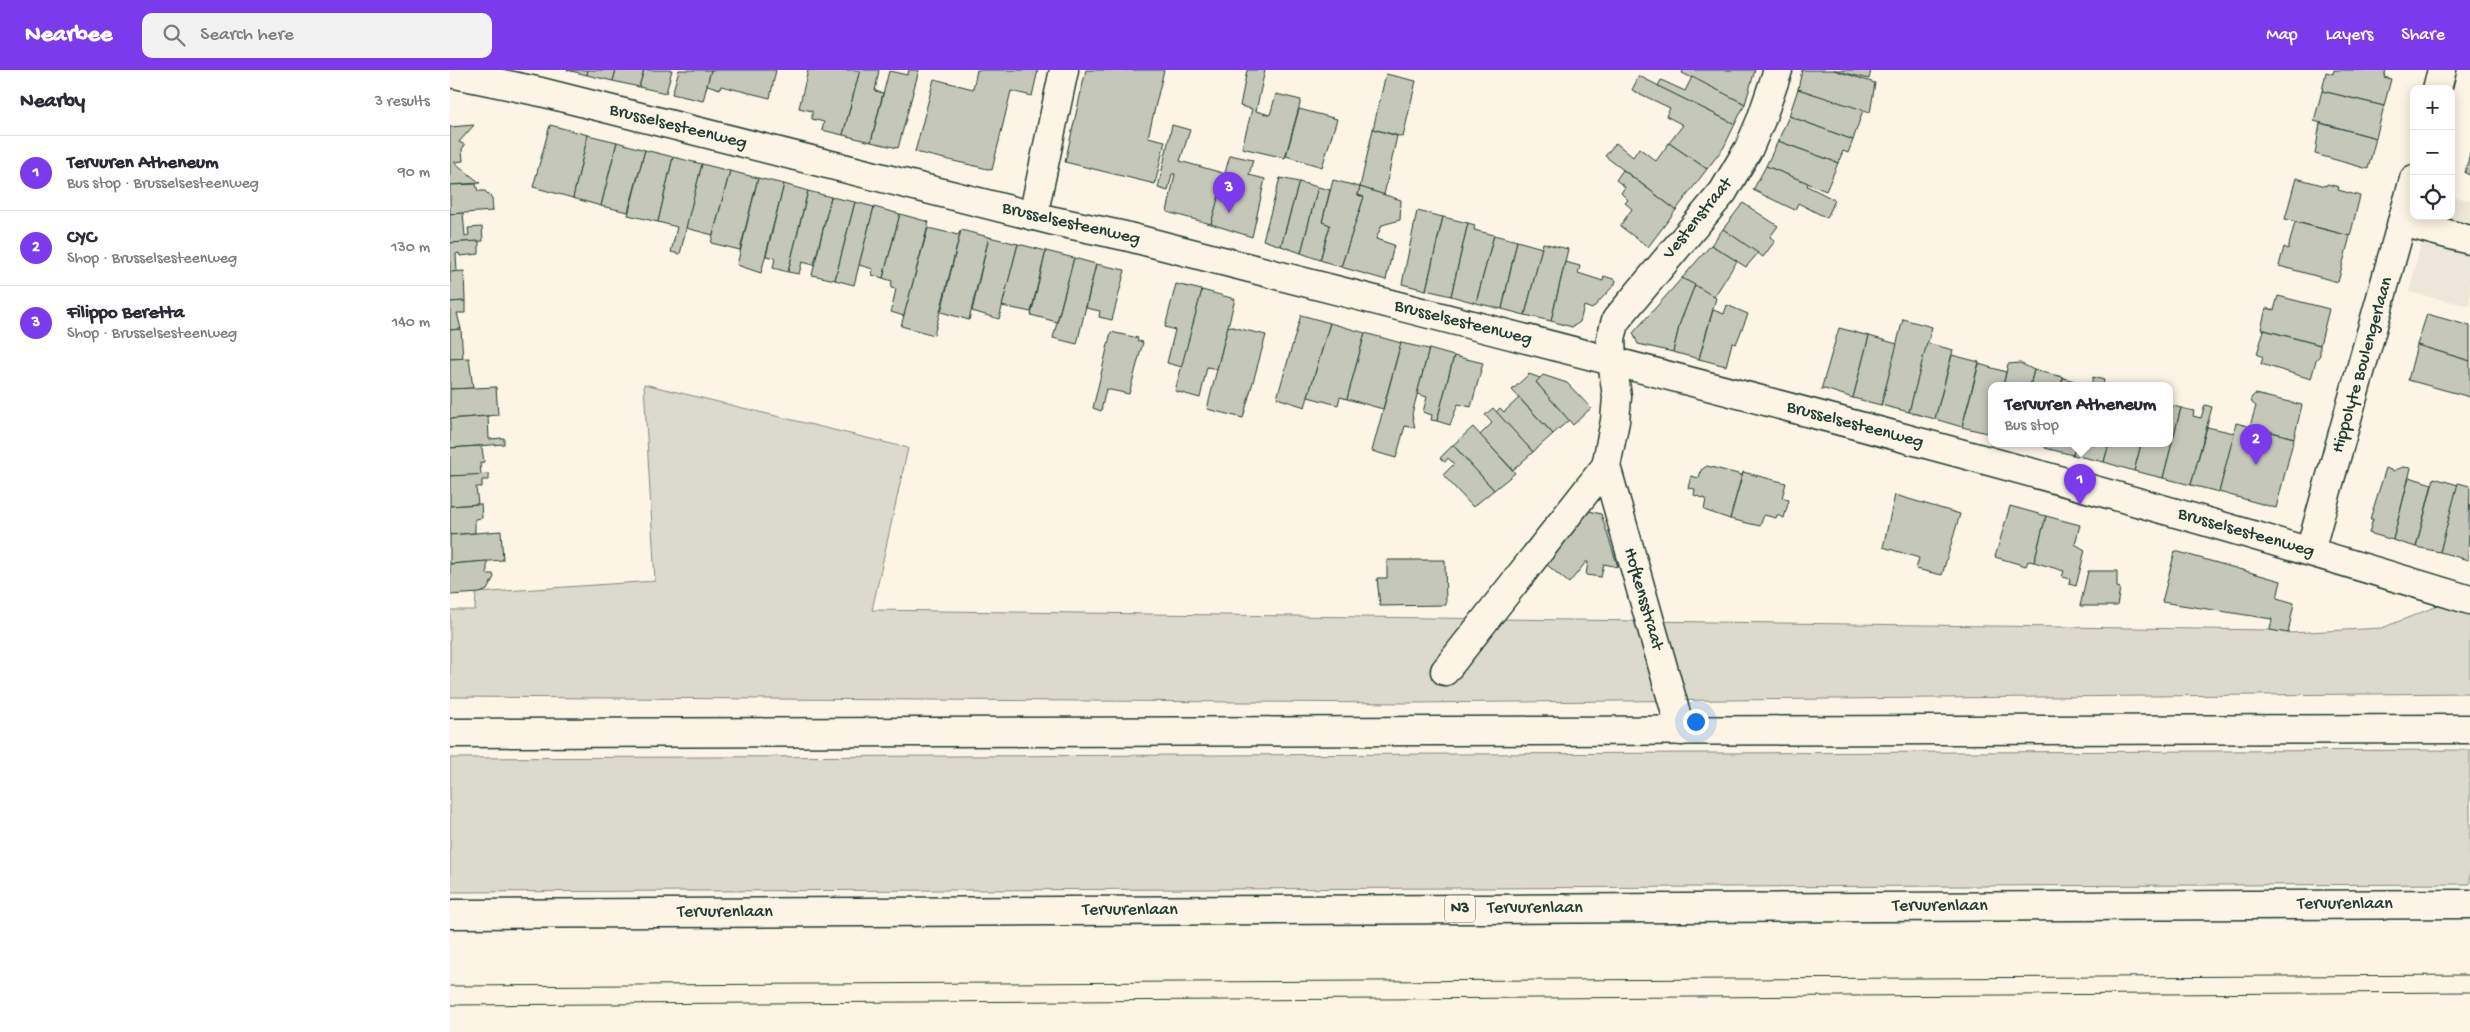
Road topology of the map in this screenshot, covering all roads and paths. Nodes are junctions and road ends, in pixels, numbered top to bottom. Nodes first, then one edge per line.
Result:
1 (1064, 70) edge
2 (1778, 70) edge
3 (2442, 70) edge
4 (450, 73) edge
5 (544, 81) edge
6 (2438, 85) edge
7 (2410, 193) edge
8 (1033, 216) junction
9 (2402, 222) junction
10 (2470, 240) edge
11 (1612, 360) junction
12 (1606, 466) junction
13 (2310, 551) junction
14 (2470, 600) edge
15 (1444, 671) dead end
16 (2470, 730) edge
17 (1681, 732) junction
18 (450, 733) edge
19 (2470, 904) edge
20 (450, 914) edge

1 - 8 main road
2 - 11 main road, Vestenstraat
3 - 6 main road
4 - 5 main road, Brusselsesteenweg
5 - 8 main road, Brusselsesteenweg
7 - 9 main road, Hippolyte Boulengerlaan
8 - 11 main road, Brusselsesteenweg
9 - 10 main road
9 - 13 main road, Hippolyte Boulengerlaan
11 - 12 main road, Hofkensstraat
11 - 13 main road, Brusselsesteenweg
12 - 15 main road, Hofkensstraat
12 - 17 main road, Hofkensstraat
13 - 14 main road, Brusselsesteenweg
16 - 17 main road
17 - 18 main road
19 - 20 main road, Tervurenlaan / N3

